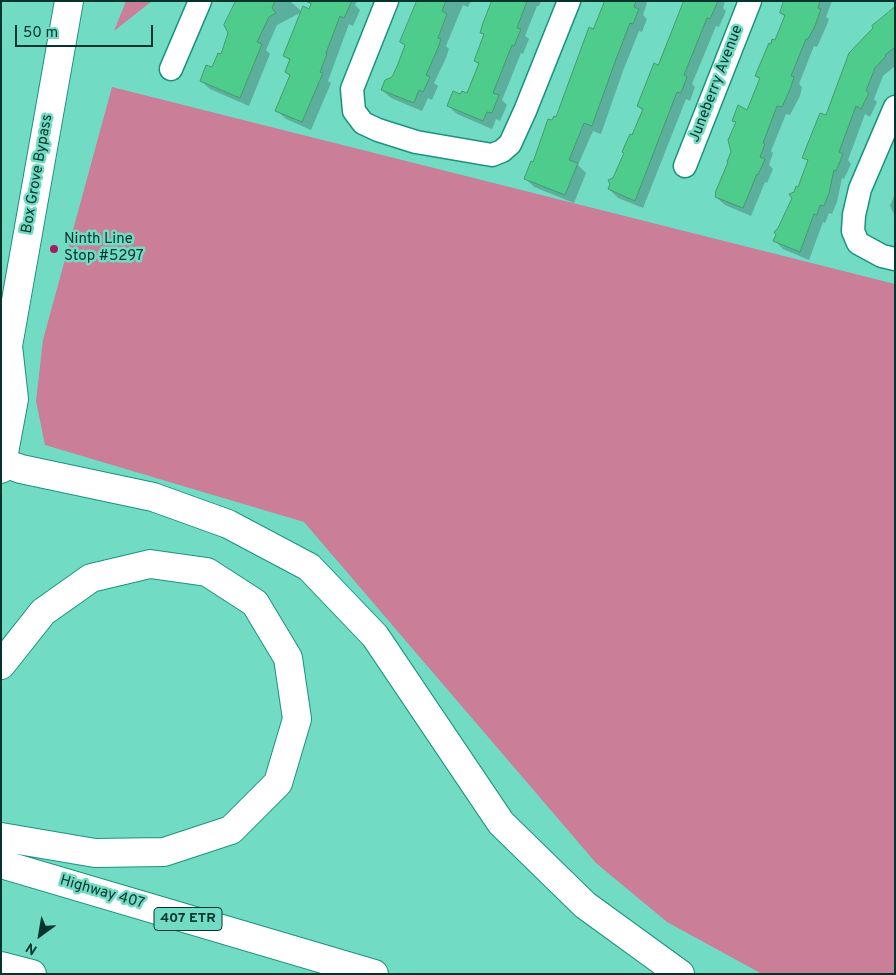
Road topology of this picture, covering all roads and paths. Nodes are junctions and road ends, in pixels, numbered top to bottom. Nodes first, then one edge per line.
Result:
1 (69, 1) edge
2 (200, 1) edge
3 (387, 1) edge
4 (569, 1) edge
5 (750, 1) edge
6 (171, 69) dead end
7 (895, 107) edge
8 (685, 166) dead end
9 (895, 260) edge
10 (4, 354) edge
11 (2, 464) edge
12 (1, 665) edge
13 (1, 837) edge
14 (1, 864) edge
15 (1, 966) edge
16 (32, 974) edge
17 (374, 974) edge
18 (680, 974) edge

1 - 10 main road, Box Grove Bypass
2 - 6 street
3 - 4 street
5 - 8 street, Juneberry Avenue
7 - 9 street
10 - 11 main road, Box Grove Bypass
11 - 18 main road
12 - 13 main road
14 - 17 main road, Highway 407 / 407 ETR
15 - 16 main road

